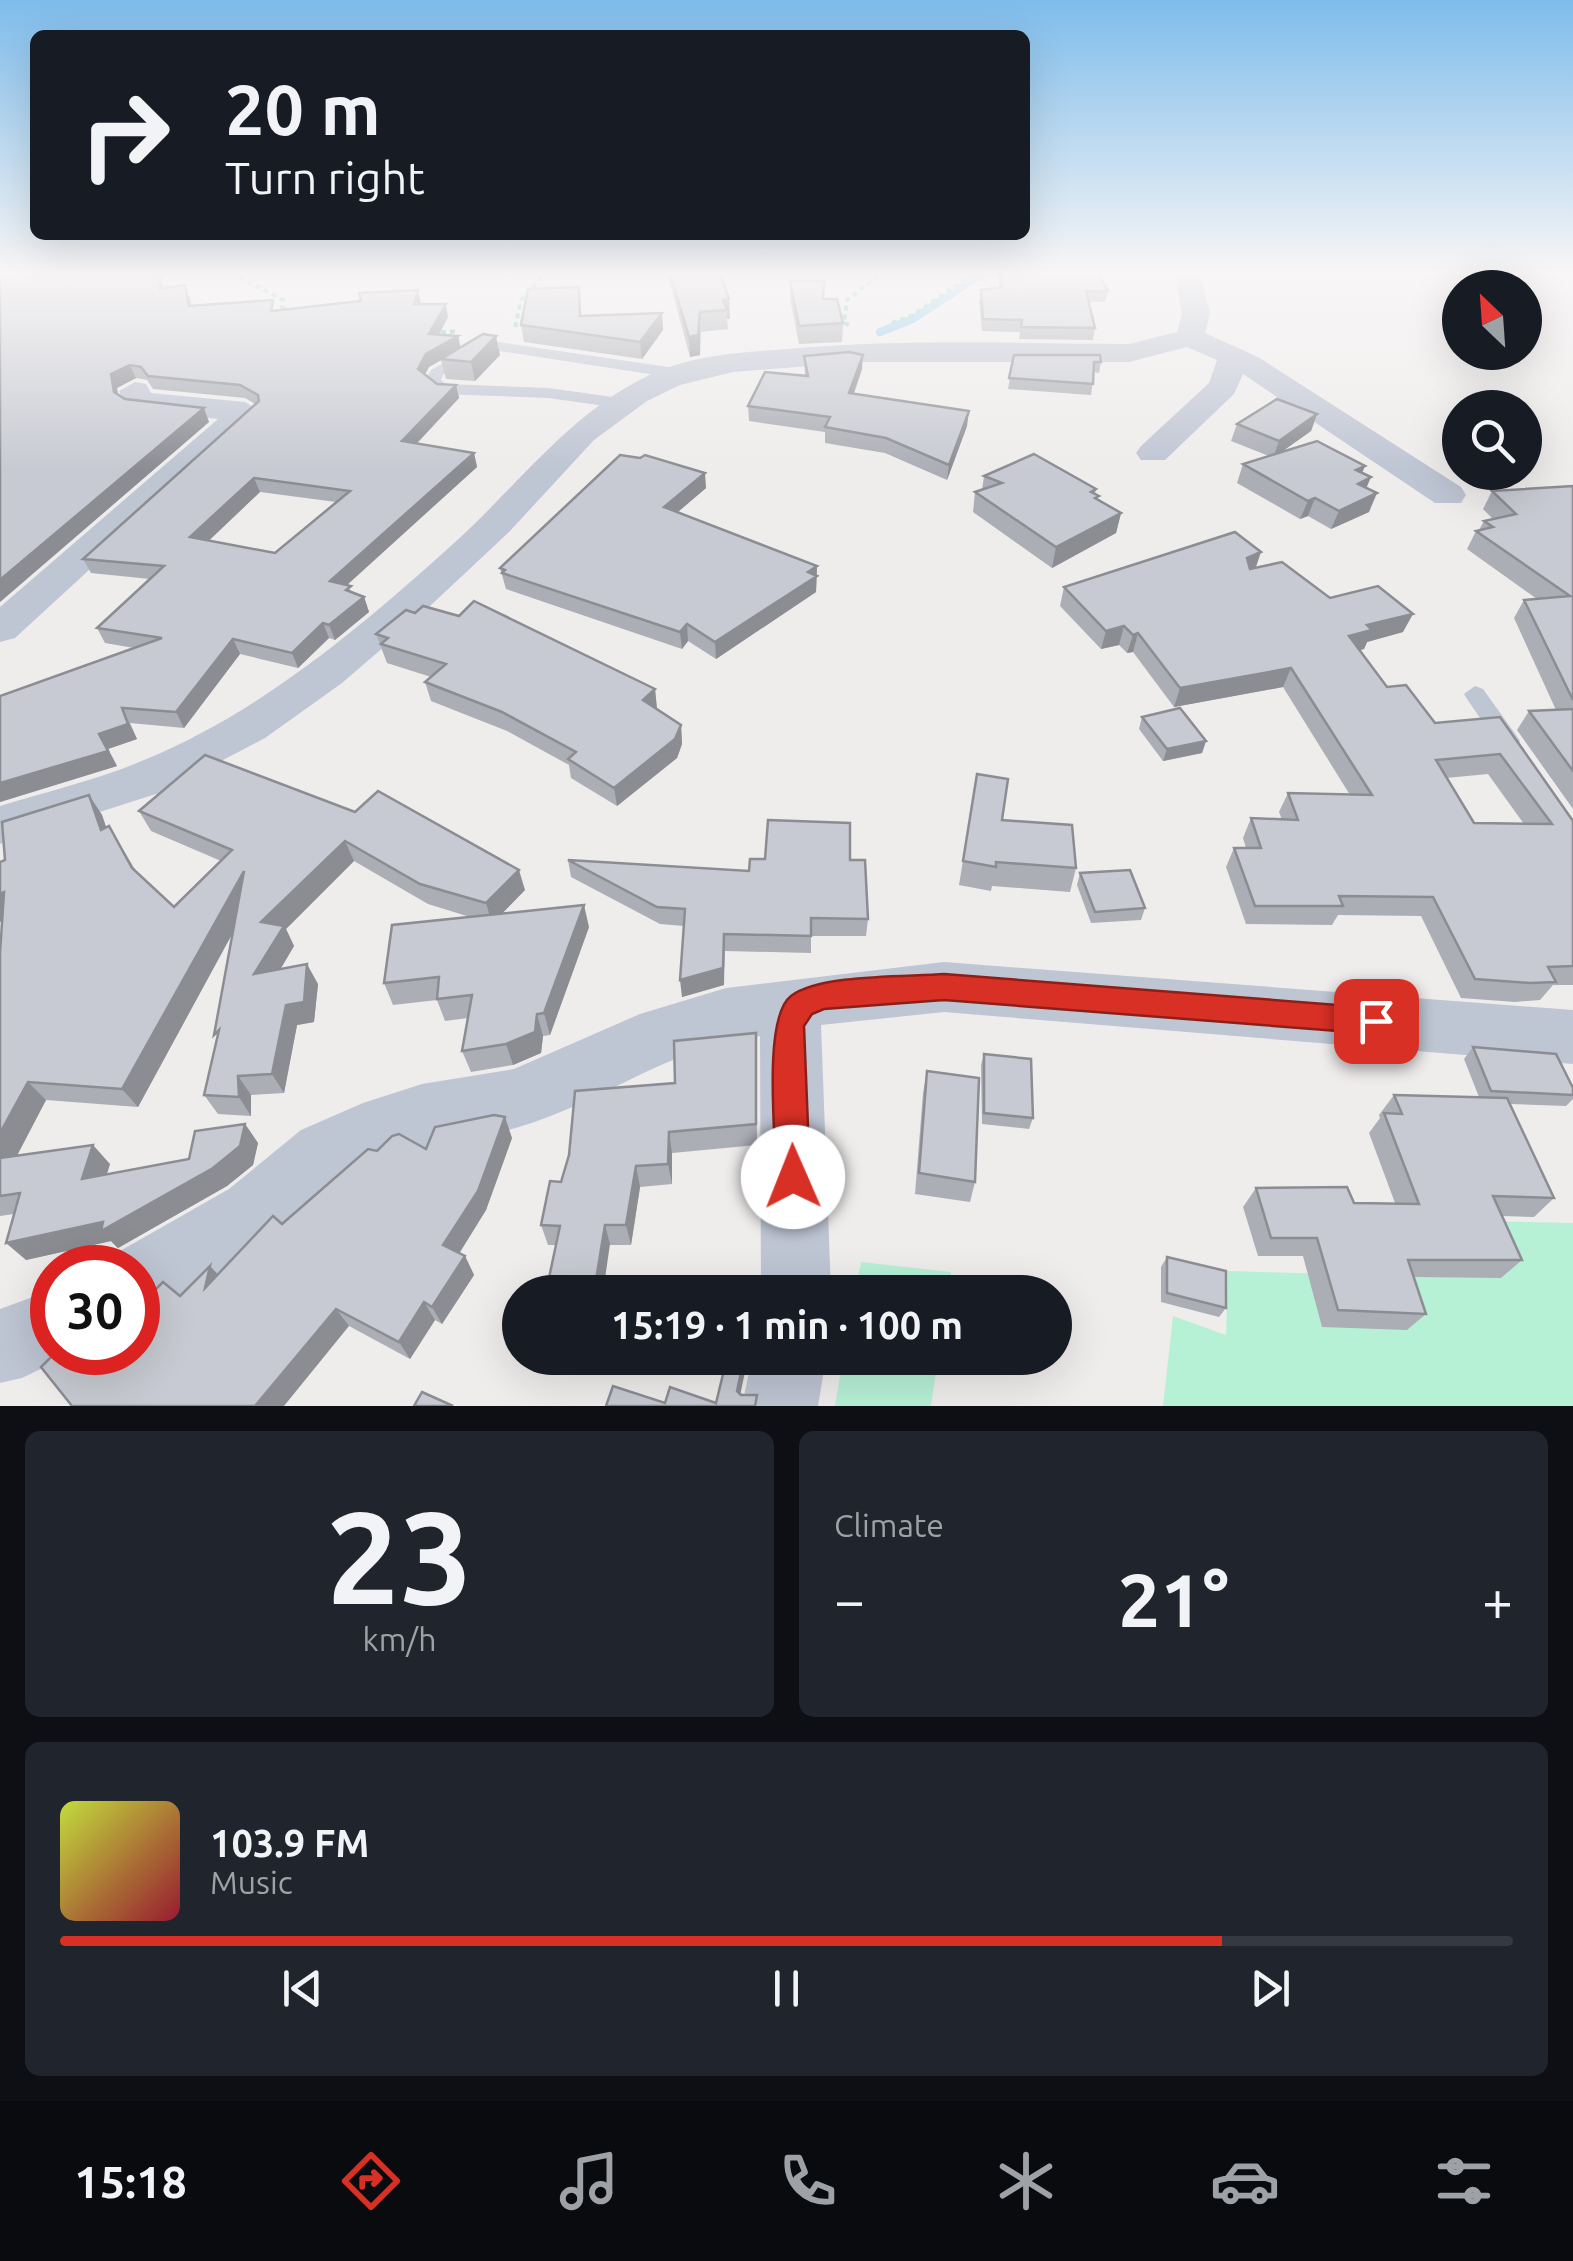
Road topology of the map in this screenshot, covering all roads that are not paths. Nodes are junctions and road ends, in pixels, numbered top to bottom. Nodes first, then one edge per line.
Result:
1 (1187, 339) edge
2 (1191, 339) edge
3 (1234, 356) junction
4 (682, 374) junction
5 (135, 391) dead end
6 (620, 403) junction
7 (1153, 454) dead end
8 (1448, 494) dead end
9 (0, 629) edge
10 (1475, 694) dead end
11 (1519, 756) edge
12 (0, 825) edge
13 (801, 1005) junction
14 (1573, 1036) edge
15 (160, 1267) edge
16 (796, 1275) edge
17 (30, 1338) edge
18 (0, 1346) edge
19 (786, 1375) edge
20 (780, 1406) edge

1 - 4 street
2 - 3 street
3 - 7 street
3 - 8 street
4 - 6 street
4 - 6 lane
5 - 9 street
6 - 12 street
10 - 11 lane
13 - 14 street
13 - 15 street
13 - 16 street
17 - 18 street
19 - 20 street

